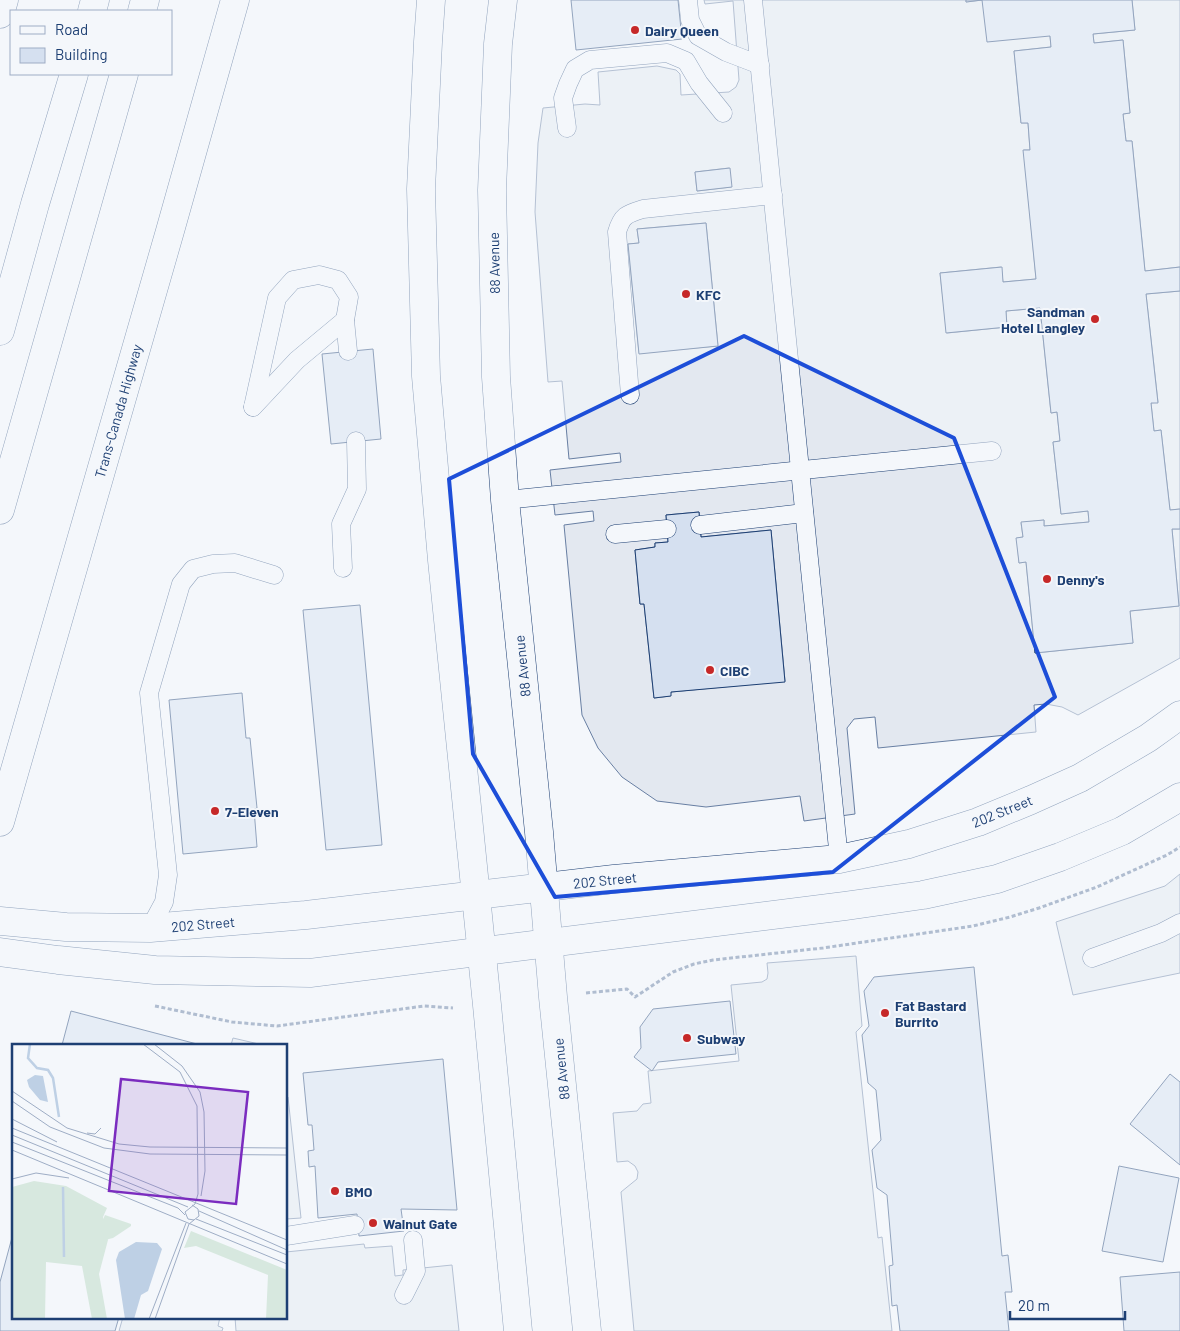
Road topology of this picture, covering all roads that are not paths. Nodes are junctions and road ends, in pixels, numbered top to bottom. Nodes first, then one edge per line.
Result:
1 (4, 0) edge
2 (234, 0) edge
3 (432, 0) edge
4 (503, 0) edge
5 (688, 0) edge
6 (753, 0) edge
7 (0, 14) edge
8 (760, 65) junction
9 (74, 75) edge
10 (124, 75) edge
11 (723, 112) dead end
12 (567, 128) dead end
13 (773, 195) junction
14 (345, 320) junction
15 (0, 331) edge
16 (348, 351) dead end
17 (630, 394) dead end
18 (356, 442) dead end
19 (992, 451) dead end
20 (800, 470) junction
21 (506, 500) junction
22 (0, 510) edge
23 (804, 513) junction
24 (700, 525) dead end
25 (667, 528) dead end
26 (615, 534) dead end
27 (343, 568) dead end
28 (274, 575) dead end
29 (1180, 715) edge
30 (1180, 797) edge
31 (0, 822) edge
32 (839, 858) junction
33 (544, 887) junction
34 (475, 895) junction
35 (0, 921) edge
36 (1180, 923) edge
37 (150, 928) junction
38 (549, 943) junction
39 (481, 951) junction
40 (0, 952) edge
41 (1092, 958) dead end
42 (355, 1226) dead end
43 (288, 1236) edge
44 (413, 1240) dead end
45 (404, 1295) dead end
46 (518, 1331) edge
47 (587, 1331) edge

1 - 7 main road
2 - 31 main road, Trans-Canada Highway
3 - 34 main road
4 - 21 main road, 88 Avenue
5 - 8 lane
6 - 8 lane
8 - 13 lane
9 - 15 main road
10 - 22 main road
11 - 12 lane
13 - 17 lane
13 - 20 lane
14 - 14 lane
14 - 16 lane
18 - 27 lane
19 - 20 lane
20 - 21 lane
20 - 23 lane
21 - 33 main road, 88 Avenue
23 - 24 lane
23 - 32 lane
25 - 26 lane
28 - 37 lane
29 - 32 main road, 202 Street
30 - 38 main road
32 - 33 main road, 202 Street
33 - 34 main road, 202 Street
33 - 38 main road, 88 Avenue
34 - 37 main road, 202 Street
34 - 39 main road
35 - 37 main road, 202 Street
36 - 41 lane
38 - 39 main road
38 - 47 main road, 88 Avenue
39 - 40 main road
39 - 46 main road
42 - 43 lane
44 - 45 lane

